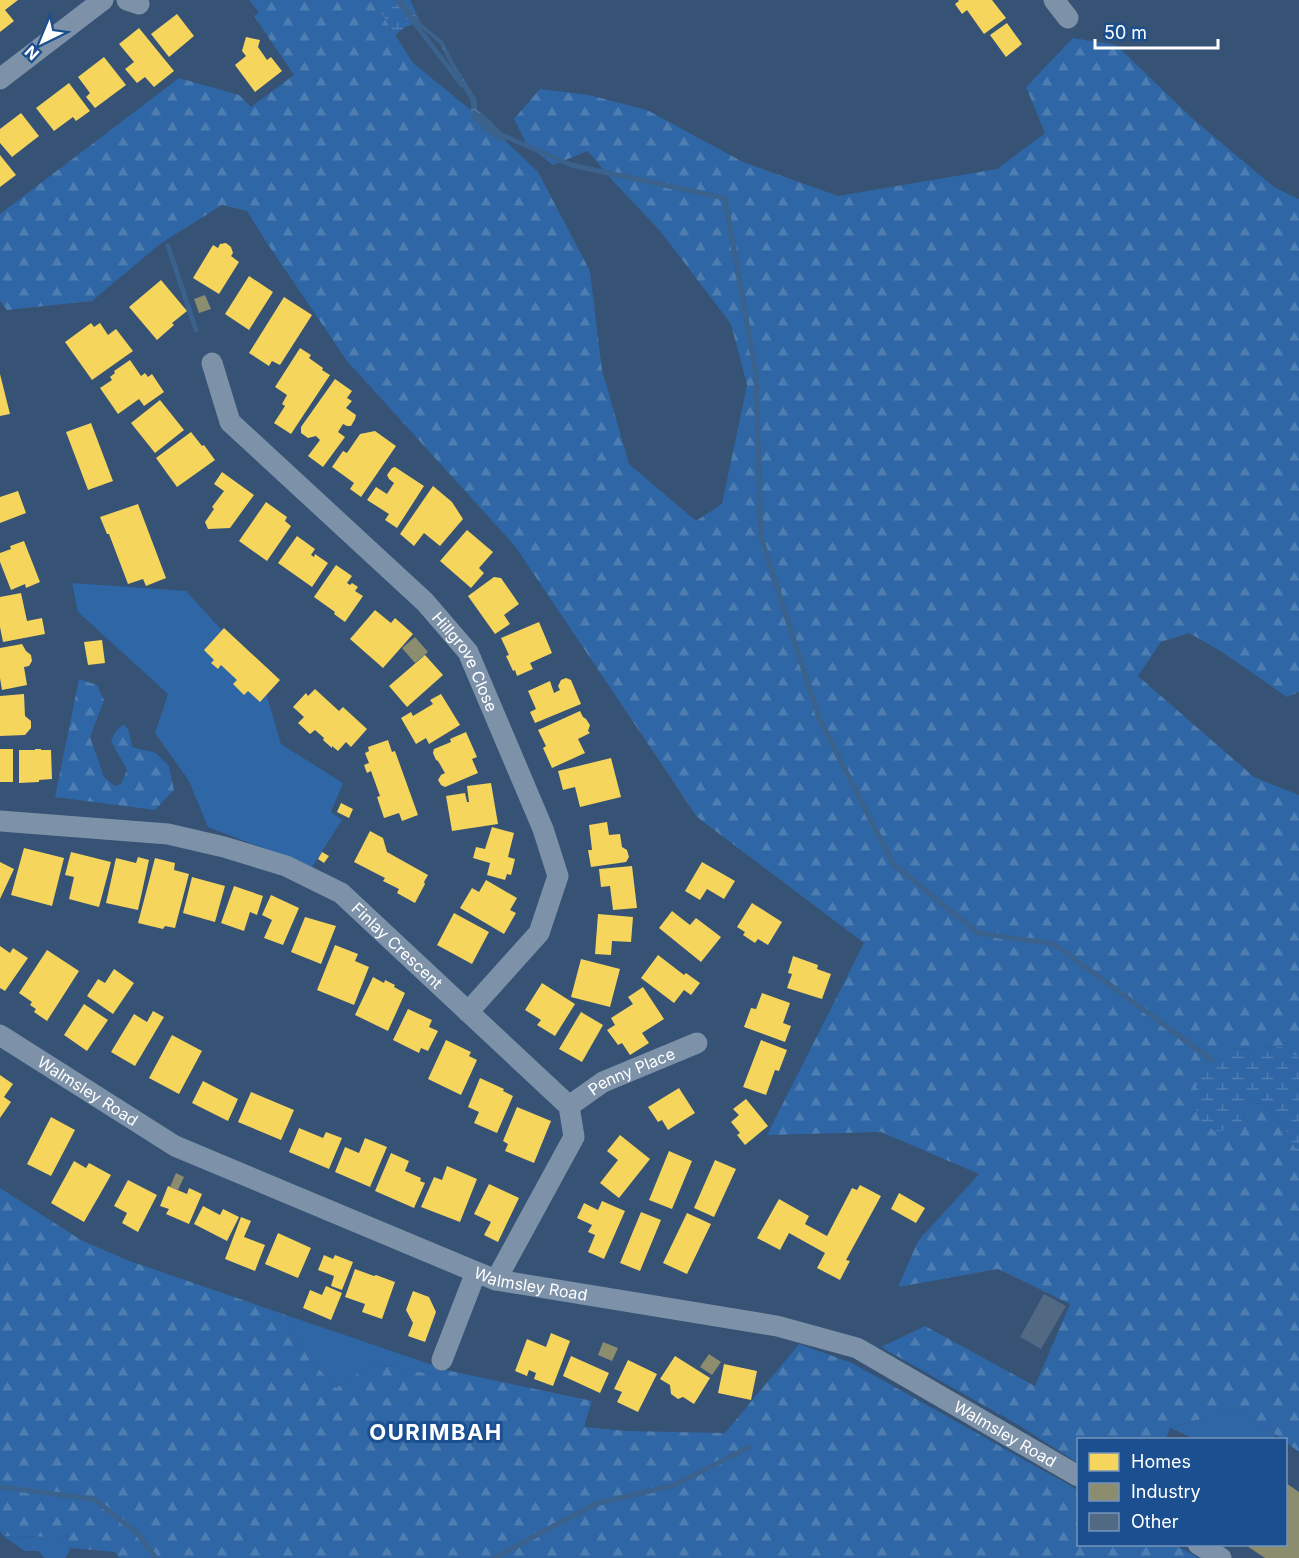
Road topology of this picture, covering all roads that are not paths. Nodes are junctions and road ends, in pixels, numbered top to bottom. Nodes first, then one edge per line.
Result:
1 (103, 0) edge
2 (1054, 0) edge
3 (1068, 18) dead end
4 (0, 79) edge
5 (212, 363) dead end
6 (0, 821) edge
7 (468, 1012) junction
8 (0, 1035) edge
9 (697, 1043) dead end
10 (568, 1106) junction
11 (476, 1272) junction
12 (496, 1280) junction
13 (442, 1360) dead end
14 (1077, 1475) edge
15 (1200, 1546) edge
16 (1221, 1558) edge

1 - 4 street
2 - 3 street
5 - 7 street, Hillgrove Close
6 - 7 street, Finlay Crescent
7 - 10 street, Finlay Crescent
8 - 11 street, Walmsley Road
9 - 10 street, Penny Place
10 - 12 street
11 - 12 street, Walmsley Road
11 - 13 street
12 - 14 street, Walmsley Road
15 - 16 street

